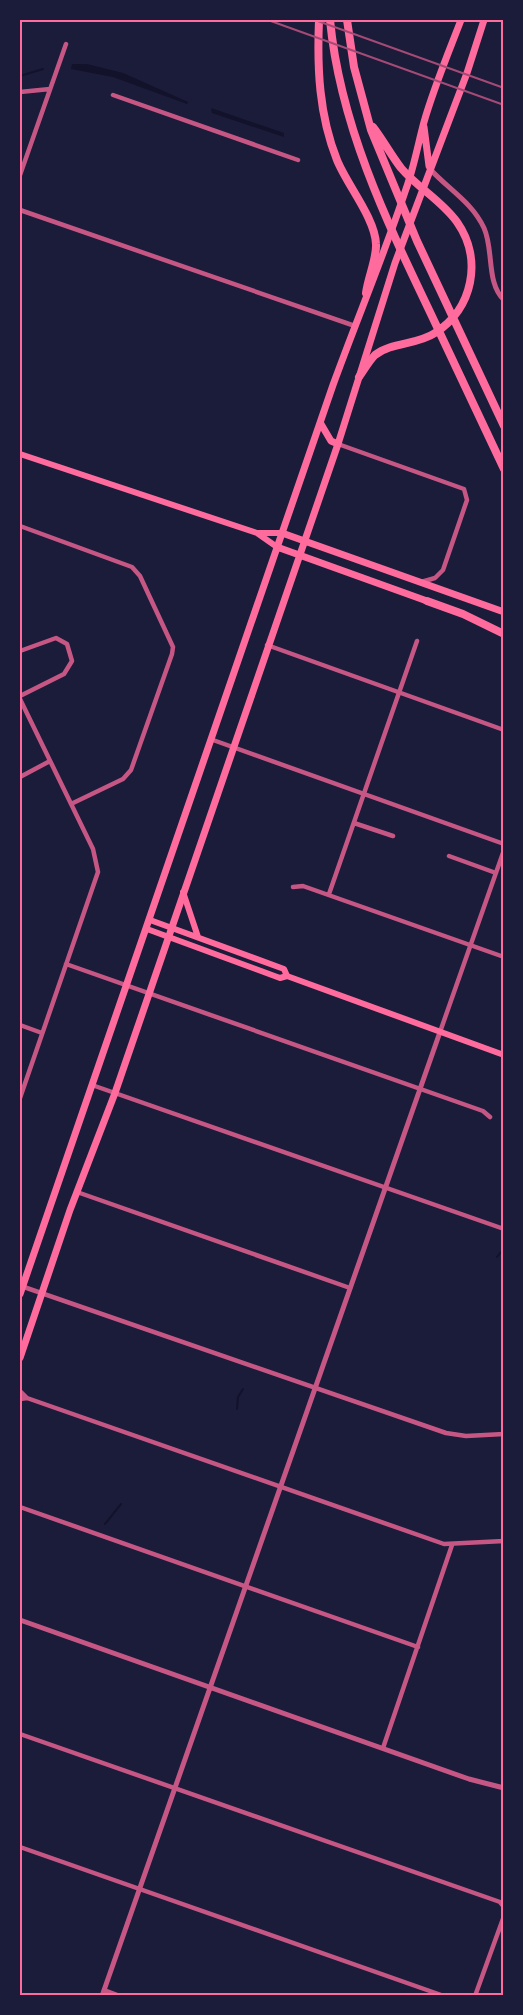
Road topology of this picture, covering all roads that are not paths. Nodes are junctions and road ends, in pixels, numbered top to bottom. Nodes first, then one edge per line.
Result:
1 (319, 20) edge
2 (330, 20) edge
3 (347, 20) edge
4 (461, 20) edge
5 (484, 20) edge
6 (66, 44) dead end
7 (50, 89) junction
8 (20, 92) edge
9 (113, 95) dead end
10 (368, 119) junction
11 (423, 125) junction
12 (298, 160) dead end
13 (429, 167) junction
14 (20, 175) edge
15 (20, 210) edge
16 (366, 293) junction
17 (504, 300) edge
18 (355, 326) junction
19 (358, 377) junction
20 (320, 424) junction
21 (504, 426) edge
22 (338, 444) junction
23 (20, 453) edge
24 (504, 469) edge
25 (20, 526) edge
26 (282, 532) junction
27 (257, 533) junction
28 (304, 541) junction
29 (277, 547) junction
30 (298, 556) junction
31 (421, 582) junction
32 (427, 601) joint
33 (504, 612) edge
34 (504, 634) edge
35 (417, 641) dead end
36 (267, 645) junction
37 (20, 651) edge
38 (399, 693) junction
39 (20, 698) edge
40 (504, 730) edge
41 (213, 740) junction
42 (233, 747) junction
43 (50, 762) junction
44 (20, 777) edge
45 (364, 794) junction
46 (71, 804) junction
47 (354, 823) junction
48 (393, 836) dead end
49 (504, 844) edge
50 (504, 850) edge
51 (449, 856) dead end
52 (496, 873) junction
53 (293, 887) dead end
54 (183, 892) junction
55 (329, 894) junction
56 (150, 920) junction
57 (171, 927) junction
58 (147, 929) junction
59 (168, 936) junction
60 (198, 937) junction
61 (471, 946) junction
62 (504, 957) edge
63 (66, 964) junction
64 (287, 976) junction
65 (127, 985) junction
66 (149, 992) junction
67 (20, 1025) edge
68 (440, 1032) junction
69 (42, 1033) junction
70 (504, 1055) edge
71 (92, 1085) junction
72 (420, 1089) junction
73 (115, 1093) junction
74 (20, 1098) edge
75 (490, 1117) dead end
76 (386, 1188) junction
77 (77, 1192) junction
78 (504, 1230) edge
79 (21, 1286) edge
80 (350, 1288) junction
81 (41, 1293) junction
82 (20, 1294) edge
83 (20, 1358) edge
84 (315, 1388) junction
85 (20, 1391) edge
86 (20, 1398) edge
87 (27, 1398) junction
88 (504, 1434) edge
89 (280, 1487) junction
90 (20, 1507) edge
91 (504, 1541) edge
92 (452, 1545) junction
93 (245, 1586) junction
94 (20, 1620) edge
95 (418, 1647) junction
96 (210, 1687) junction
97 (20, 1734) edge
98 (383, 1748) junction
99 (174, 1788) junction
100 (504, 1788) edge
101 (20, 1847) edge
102 (139, 1889) junction
103 (504, 1907) edge
104 (504, 1916) edge
105 (103, 1993) edge
106 (120, 1995) edge
107 (444, 1995) edge
108 (475, 1995) edge

1 - 16 highway
2 - 24 highway
3 - 10 highway
4 - 11 main road
5 - 13 main road
6 - 7 street
7 - 8 street
7 - 14 street
9 - 12 street
10 - 19 highway
10 - 21 highway
11 - 13 main road
11 - 16 main road
13 - 17 street
13 - 19 main road
15 - 18 street
16 - 18 main road
18 - 20 main road
19 - 22 main road
20 - 22 main road
20 - 26 main road
22 - 28 main road
22 - 31 street
23 - 27 main road
25 - 46 street
26 - 27 main road
26 - 28 main road
26 - 29 main road
27 - 29 main road
28 - 30 main road
28 - 31 main road
29 - 30 main road
29 - 41 main road
30 - 32 main road
30 - 36 main road
31 - 33 main road
32 - 34 highway
35 - 38 street
36 - 38 street
36 - 42 main road
37 - 39 street
38 - 40 street
38 - 45 street
39 - 43 street
41 - 42 street
41 - 56 main road
42 - 45 street
42 - 54 main road
43 - 44 street
43 - 46 street
45 - 47 street
45 - 49 street
46 - 63 street
47 - 48 street
47 - 55 street
50 - 52 street
51 - 52 street
52 - 61 street
53 - 55 street
54 - 57 main road
54 - 60 main road
55 - 61 street
56 - 57 main road
56 - 58 main road
57 - 59 main road
57 - 60 main road
58 - 59 main road
58 - 65 main road
59 - 64 main road
59 - 66 main road
60 - 64 main road
61 - 62 street
61 - 68 street
63 - 65 street
63 - 69 street
64 - 68 main road
65 - 66 street
65 - 71 main road
66 - 72 street
66 - 73 main road
67 - 69 street
68 - 70 main road
68 - 72 street
69 - 74 street
71 - 73 street
71 - 79 main road
72 - 75 street
72 - 76 street
73 - 76 street
73 - 77 main road
76 - 78 street
76 - 80 street
77 - 80 street
77 - 81 main road
79 - 81 street
79 - 82 main road
80 - 84 street
81 - 83 main road
81 - 84 street
84 - 88 street
84 - 89 street
85 - 87 street
86 - 87 street
87 - 89 street
89 - 92 street
89 - 93 street
90 - 93 street
91 - 92 street
92 - 95 street
93 - 95 street
93 - 96 street
94 - 96 street
95 - 98 street
96 - 98 street
96 - 99 street
97 - 99 street
98 - 100 street
99 - 102 street
99 - 103 street
101 - 102 street
102 - 105 street
102 - 107 street
104 - 108 street
105 - 106 street

